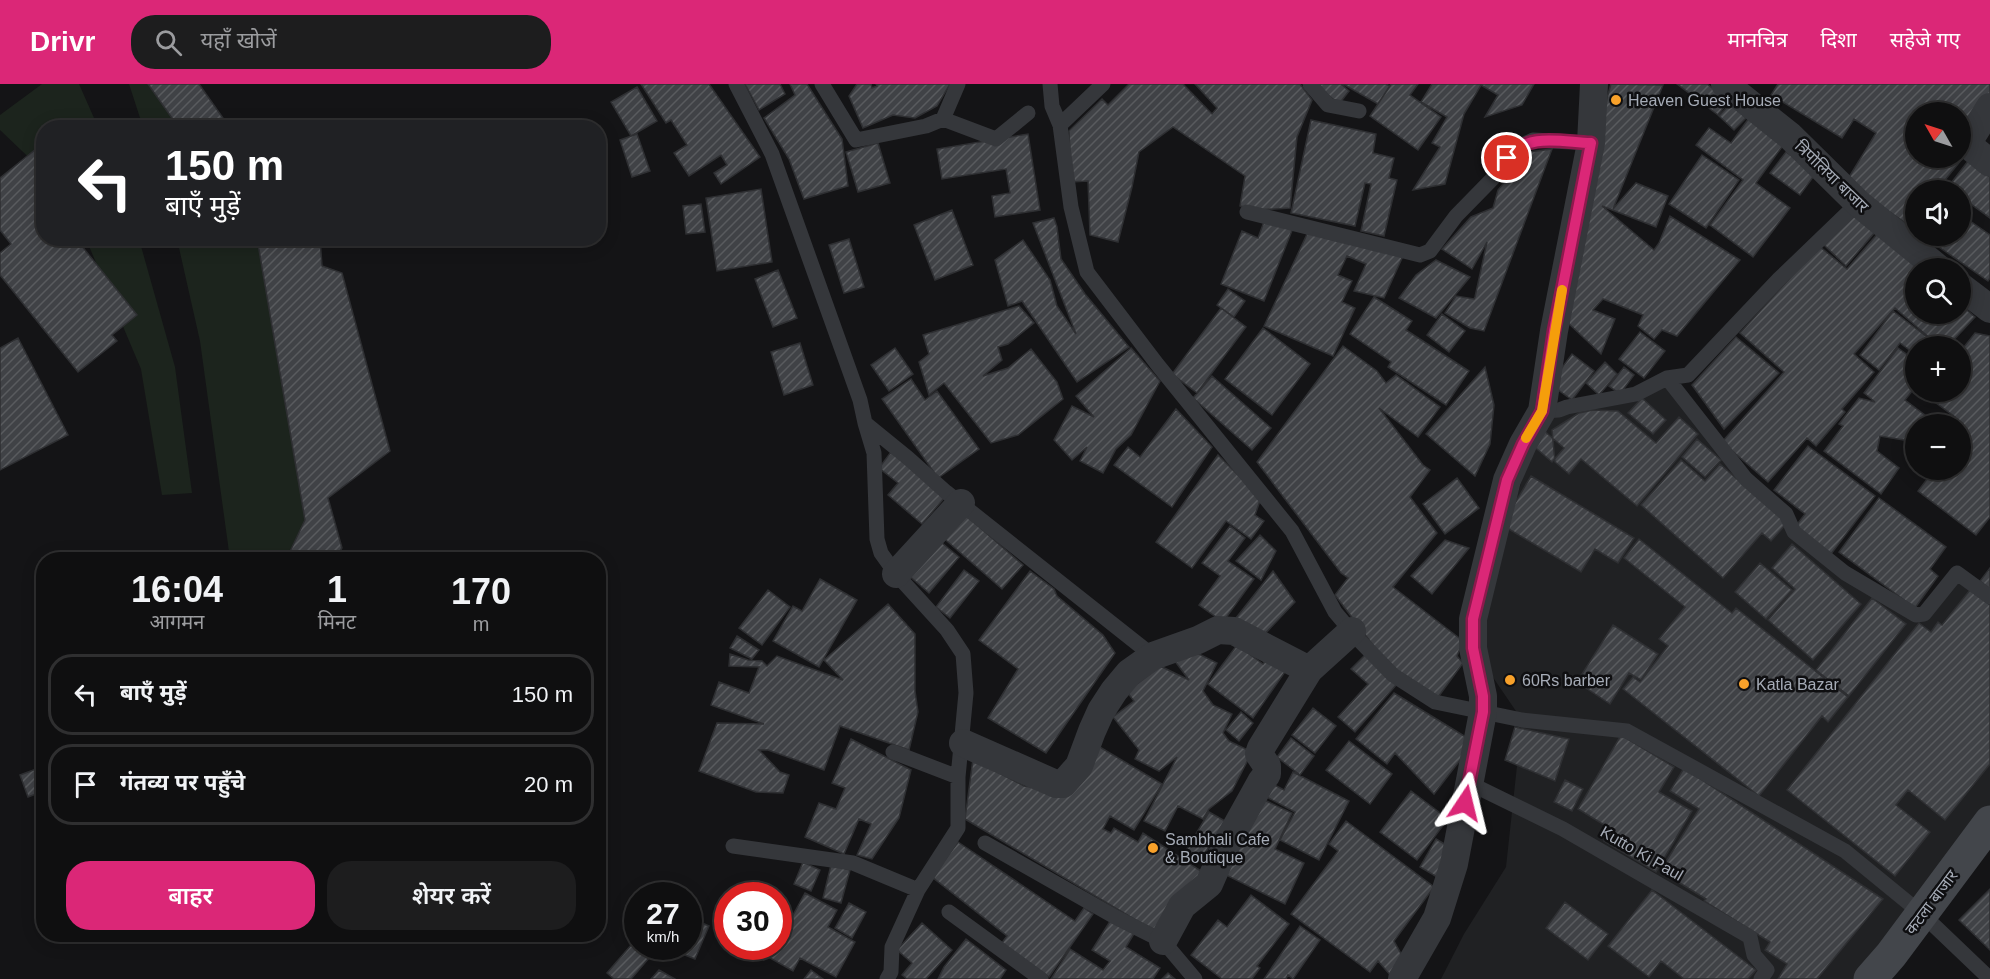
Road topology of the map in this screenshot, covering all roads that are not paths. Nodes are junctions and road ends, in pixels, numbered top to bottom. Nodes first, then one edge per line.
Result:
1 (735, 84) edge
2 (822, 84) edge
3 (958, 84) edge
4 (1050, 84) edge
5 (1103, 84) edge
6 (1310, 84) edge
7 (1594, 84) edge
8 (1725, 84) edge
9 (1990, 107) edge
10 (1359, 111) dead end
11 (1028, 113) dead end
12 (943, 119) junction
13 (1060, 125) junction
14 (1591, 143) junction
15 (1990, 163) edge
16 (1858, 203) junction
17 (1247, 212) dead end
18 (1926, 258) edge
19 (1971, 294) edge
20 (1990, 309) edge
21 (1667, 378) junction
22 (1542, 411) junction
23 (865, 423) junction
24 (961, 503) junction
25 (896, 574) junction
26 (1990, 597) edge
27 (1352, 631) junction
28 (1153, 656) junction
29 (1309, 670) junction
30 (1483, 712) junction
31 (963, 743) junction
32 (893, 752) dead end
33 (958, 777) junction
34 (1469, 783) junction
35 (1990, 822) edge
36 (985, 843) dead end
37 (733, 846) dead end
38 (918, 890) junction
39 (949, 912) dead end
40 (1922, 914) junction
41 (1163, 941) junction
42 (888, 979) edge
43 (1041, 979) edge
44 (1195, 979) edge
45 (1402, 979) edge
46 (1761, 979) edge
47 (1870, 979) edge
48 (1990, 979) edge

1 - 23 lane
2 - 12 lane
3 - 12 lane
4 - 13 lane
5 - 13 lane
6 - 10 lane
7 - 14 street
8 - 16 street, त्रिपोलिया बाजार
9 - 15 street
11 - 12 lane
13 - 27 lane
14 - 17 lane
14 - 22 street
16 - 18 street, त्रिपोलिया बाजार
16 - 21 lane
19 - 20 street
21 - 22 lane
21 - 26 lane
22 - 30 street
23 - 24 lane
23 - 25 lane
24 - 25 street
24 - 28 lane
25 - 31 lane
27 - 29 street
27 - 30 lane
28 - 29 street
28 - 31 street
29 - 41 street
30 - 34 street
30 - 40 lane
31 - 33 lane
32 - 33 lane
33 - 38 lane
34 - 45 street
34 - 46 lane, Kutto Ki Paul
35 - 40 street, कटला बाजार
36 - 41 lane
37 - 38 lane
38 - 42 lane
39 - 43 lane
40 - 47 street, कटला बाजार
40 - 48 lane
41 - 44 lane

